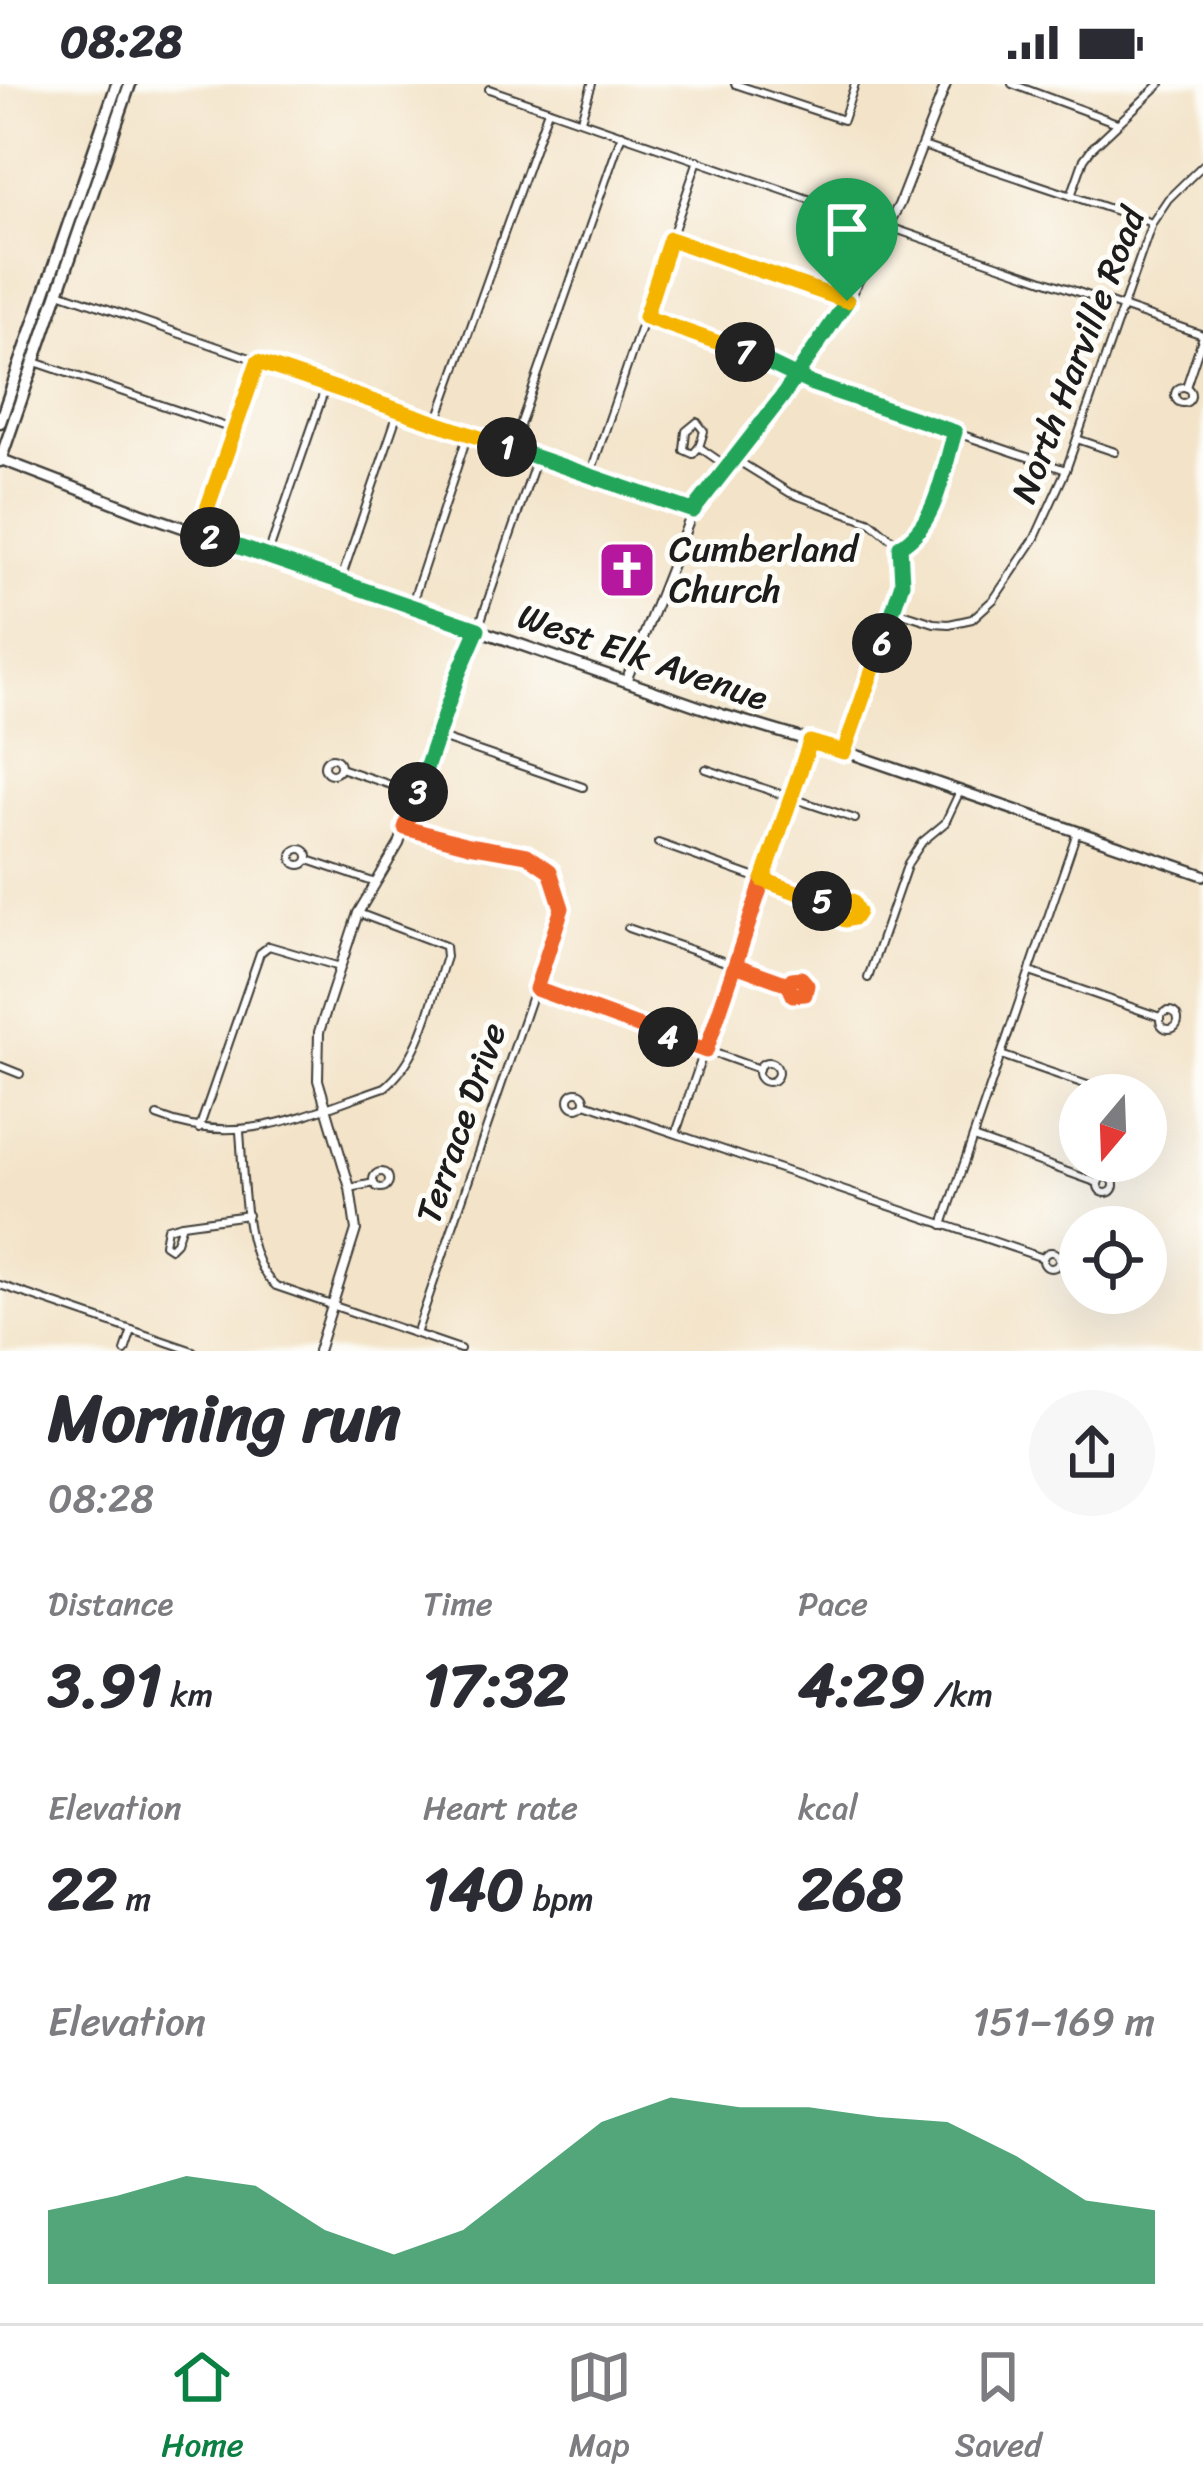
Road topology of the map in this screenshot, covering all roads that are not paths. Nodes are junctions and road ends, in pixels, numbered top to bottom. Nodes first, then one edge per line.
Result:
1 (117, 84) edge
2 (130, 84) edge
3 (592, 84) edge
4 (735, 84) edge
5 (855, 84) edge
6 (946, 84) edge
7 (1012, 84) edge
8 (1160, 84) edge
9 (489, 88) dead end
10 (548, 110) junction
11 (581, 119) junction
12 (1118, 123) junction
13 (622, 134) junction
14 (923, 146) junction
15 (698, 160) junction
16 (1203, 165) edge
17 (1071, 197) junction
18 (81, 207) junction
19 (1151, 223) junction
20 (888, 226) junction
21 (670, 239) junction
22 (58, 292) junction
23 (847, 301) junction
24 (1124, 306) junction
25 (46, 310) junction
26 (645, 317) junction
27 (1203, 336) edge
28 (35, 362) junction
29 (258, 362) junction
30 (796, 376) junction
31 (326, 386) junction
32 (1186, 388) dead end
33 (399, 410) junction
34 (0, 422) edge
35 (437, 422) junction
36 (235, 430) junction
37 (955, 432) junction
38 (468, 434) junction
39 (1077, 439) junction
40 (699, 447) junction
41 (512, 449) junction
42 (1115, 452) dead end
43 (536, 458) junction
44 (0, 460) edge
45 (731, 463) junction
46 (1066, 470) junction
47 (590, 475) junction
48 (693, 511) junction
49 (199, 532) junction
50 (900, 546) junction
51 (267, 557) junction
52 (340, 582) junction
53 (411, 606) junction
54 (893, 610) junction
55 (478, 629) junction
56 (626, 681) junction
57 (438, 737) junction
58 (810, 742) junction
59 (844, 752) junction
60 (340, 768) dead end
61 (706, 769) dead end
62 (583, 787) dead end
63 (960, 791) junction
64 (418, 794) junction
65 (791, 799) junction
66 (856, 820) dead end
67 (405, 828) junction
68 (1077, 832) junction
69 (658, 843) dead end
70 (308, 860) dead end
71 (1203, 875) edge
72 (763, 880) junction
73 (373, 882) junction
74 (838, 907) dead end
75 (358, 913) junction
76 (628, 928) dead end
77 (735, 965) junction
78 (340, 967) junction
79 (1030, 972) junction
80 (868, 978) dead end
81 (788, 984) dead end
82 (536, 989) junction
83 (1160, 1017) dead end
84 (706, 1051) junction
85 (1001, 1055) junction
86 (0, 1066) edge
87 (759, 1069) dead end
88 (20, 1074) dead end
89 (1059, 1075) edge
90 (585, 1103) dead end
91 (324, 1108) junction
92 (158, 1116) dead end
93 (199, 1130) junction
94 (240, 1132) junction
95 (676, 1133) junction
96 (973, 1138) junction
97 (374, 1183) dead end
98 (1098, 1183) dead end
99 (350, 1188) junction
100 (248, 1215) junction
101 (182, 1224) dead end
102 (943, 1226) junction
103 (1043, 1258) dead end
104 (0, 1285) edge
105 (333, 1307) junction
106 (132, 1330) junction
107 (416, 1334) junction
108 (460, 1349) edge
109 (125, 1351) edge
110 (193, 1351) edge
111 (318, 1351) edge

1 - 18 main road
2 - 18 main road
3 - 11 street
4 - 5 street
6 - 14 street
7 - 12 street
8 - 12 street
9 - 10 street
10 - 11 street
10 - 35 street
11 - 13 street
12 - 17 street
13 - 15 street
13 - 41 street
14 - 17 street
14 - 20 street
15 - 20 street
15 - 21 street
16 - 19 street, North Harville Road
17 - 19 street
18 - 22 main road
18 - 25 main road
19 - 24 street, North Harville Road
20 - 23 street
20 - 24 street
21 - 23 street
21 - 26 street
22 - 25 main road
22 - 29 street
23 - 30 street
24 - 27 street
24 - 39 street, North Harville Road
25 - 28 main road
25 - 34 main road
26 - 30 street
26 - 47 street
27 - 32 street
28 - 36 street
28 - 44 main road
29 - 31 street
29 - 36 street
30 - 37 street
30 - 45 street
31 - 33 street
31 - 51 street
33 - 35 street
33 - 52 street
35 - 38 street
36 - 49 street
37 - 46 street
37 - 50 street
38 - 41 street
38 - 53 street
39 - 42 street
39 - 46 street, North Harville Road
40 - 40 street
40 - 45 street
41 - 43 street
43 - 47 street
43 - 55 street
44 - 49 main road, West Elk Avenue
45 - 48 street
45 - 50 street
46 - 54 street, North Harville Road
47 - 48 street
48 - 56 street
49 - 51 main road, West Elk Avenue
50 - 54 street
51 - 52 main road, West Elk Avenue
52 - 53 main road, West Elk Avenue
53 - 55 main road, West Elk Avenue
54 - 59 street
55 - 56 main road, West Elk Avenue
55 - 57 street
56 - 58 main road, West Elk Avenue
57 - 62 street
57 - 64 street
58 - 59 main road, West Elk Avenue
58 - 65 street
59 - 63 main road, West Elk Avenue
60 - 64 street
61 - 65 street
63 - 68 main road, West Elk Avenue
63 - 80 street
64 - 67 street
65 - 66 street
65 - 72 street
67 - 73 street
67 - 82 street, Terrace Drive
68 - 71 main road, West Elk Avenue
68 - 79 street
69 - 72 street
70 - 73 street
72 - 74 street
72 - 77 street
73 - 75 street
75 - 78 street
75 - 91 street
76 - 77 street
77 - 81 street
77 - 84 street
78 - 91 street
78 - 93 street
79 - 83 street
79 - 85 street
82 - 84 street
82 - 107 street, Terrace Drive
84 - 87 street
84 - 95 street
85 - 89 street
85 - 96 street
86 - 88 street
90 - 95 street
91 - 94 street
91 - 99 street
92 - 93 street
93 - 94 street
94 - 100 street
95 - 102 street
96 - 98 street
96 - 102 street
97 - 99 street
99 - 105 street
100 - 101 street
100 - 105 street
102 - 103 street
104 - 106 street
105 - 107 street
105 - 111 street
106 - 109 street
106 - 110 street
107 - 108 street

